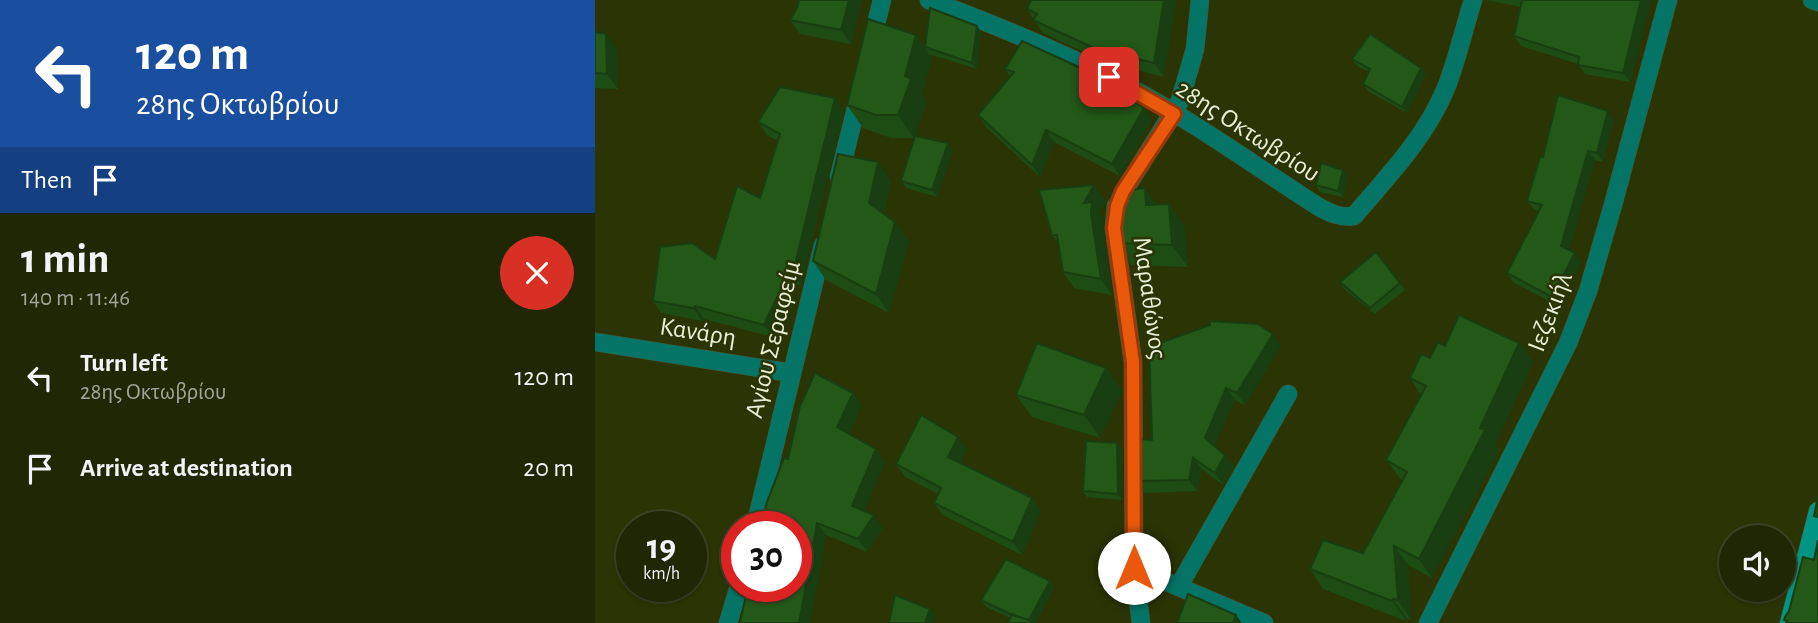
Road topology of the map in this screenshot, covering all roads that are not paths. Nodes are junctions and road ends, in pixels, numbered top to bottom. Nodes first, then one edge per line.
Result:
1 (882, 0) edge
2 (929, 0) edge
3 (1200, 0) edge
4 (1473, 0) edge
5 (1668, 0) edge
6 (1812, 0) edge
7 (1818, 2) edge
8 (1174, 114) junction
9 (834, 200) edge
10 (828, 226) edge
11 (595, 342) edge
12 (792, 373) junction
13 (1287, 394) dead end
14 (759, 511) edge
15 (1818, 511) edge
16 (1134, 568) junction
17 (1179, 586) junction
18 (734, 602) edge
19 (728, 623) edge
20 (1141, 623) edge
21 (1263, 623) edge
22 (1428, 623) edge
23 (1789, 623) edge

1 - 9 street
2 - 8 street, 28ης Οκτωβρίου
3 - 8 street, Μαραθώνος
4 - 8 street, 28ης Οκτωβρίου
5 - 22 street, Ιεζεκιήλ
6 - 7 street
8 - 16 street, Μαραθώνος
10 - 12 street, Αγίου Σεραφείμ
11 - 12 street, Κανάρη
12 - 14 street, Αγίου Σεραφείμ
13 - 17 street
15 - 23 main road
16 - 17 street
16 - 20 street, Μαραθώνος
17 - 21 street
18 - 19 street

